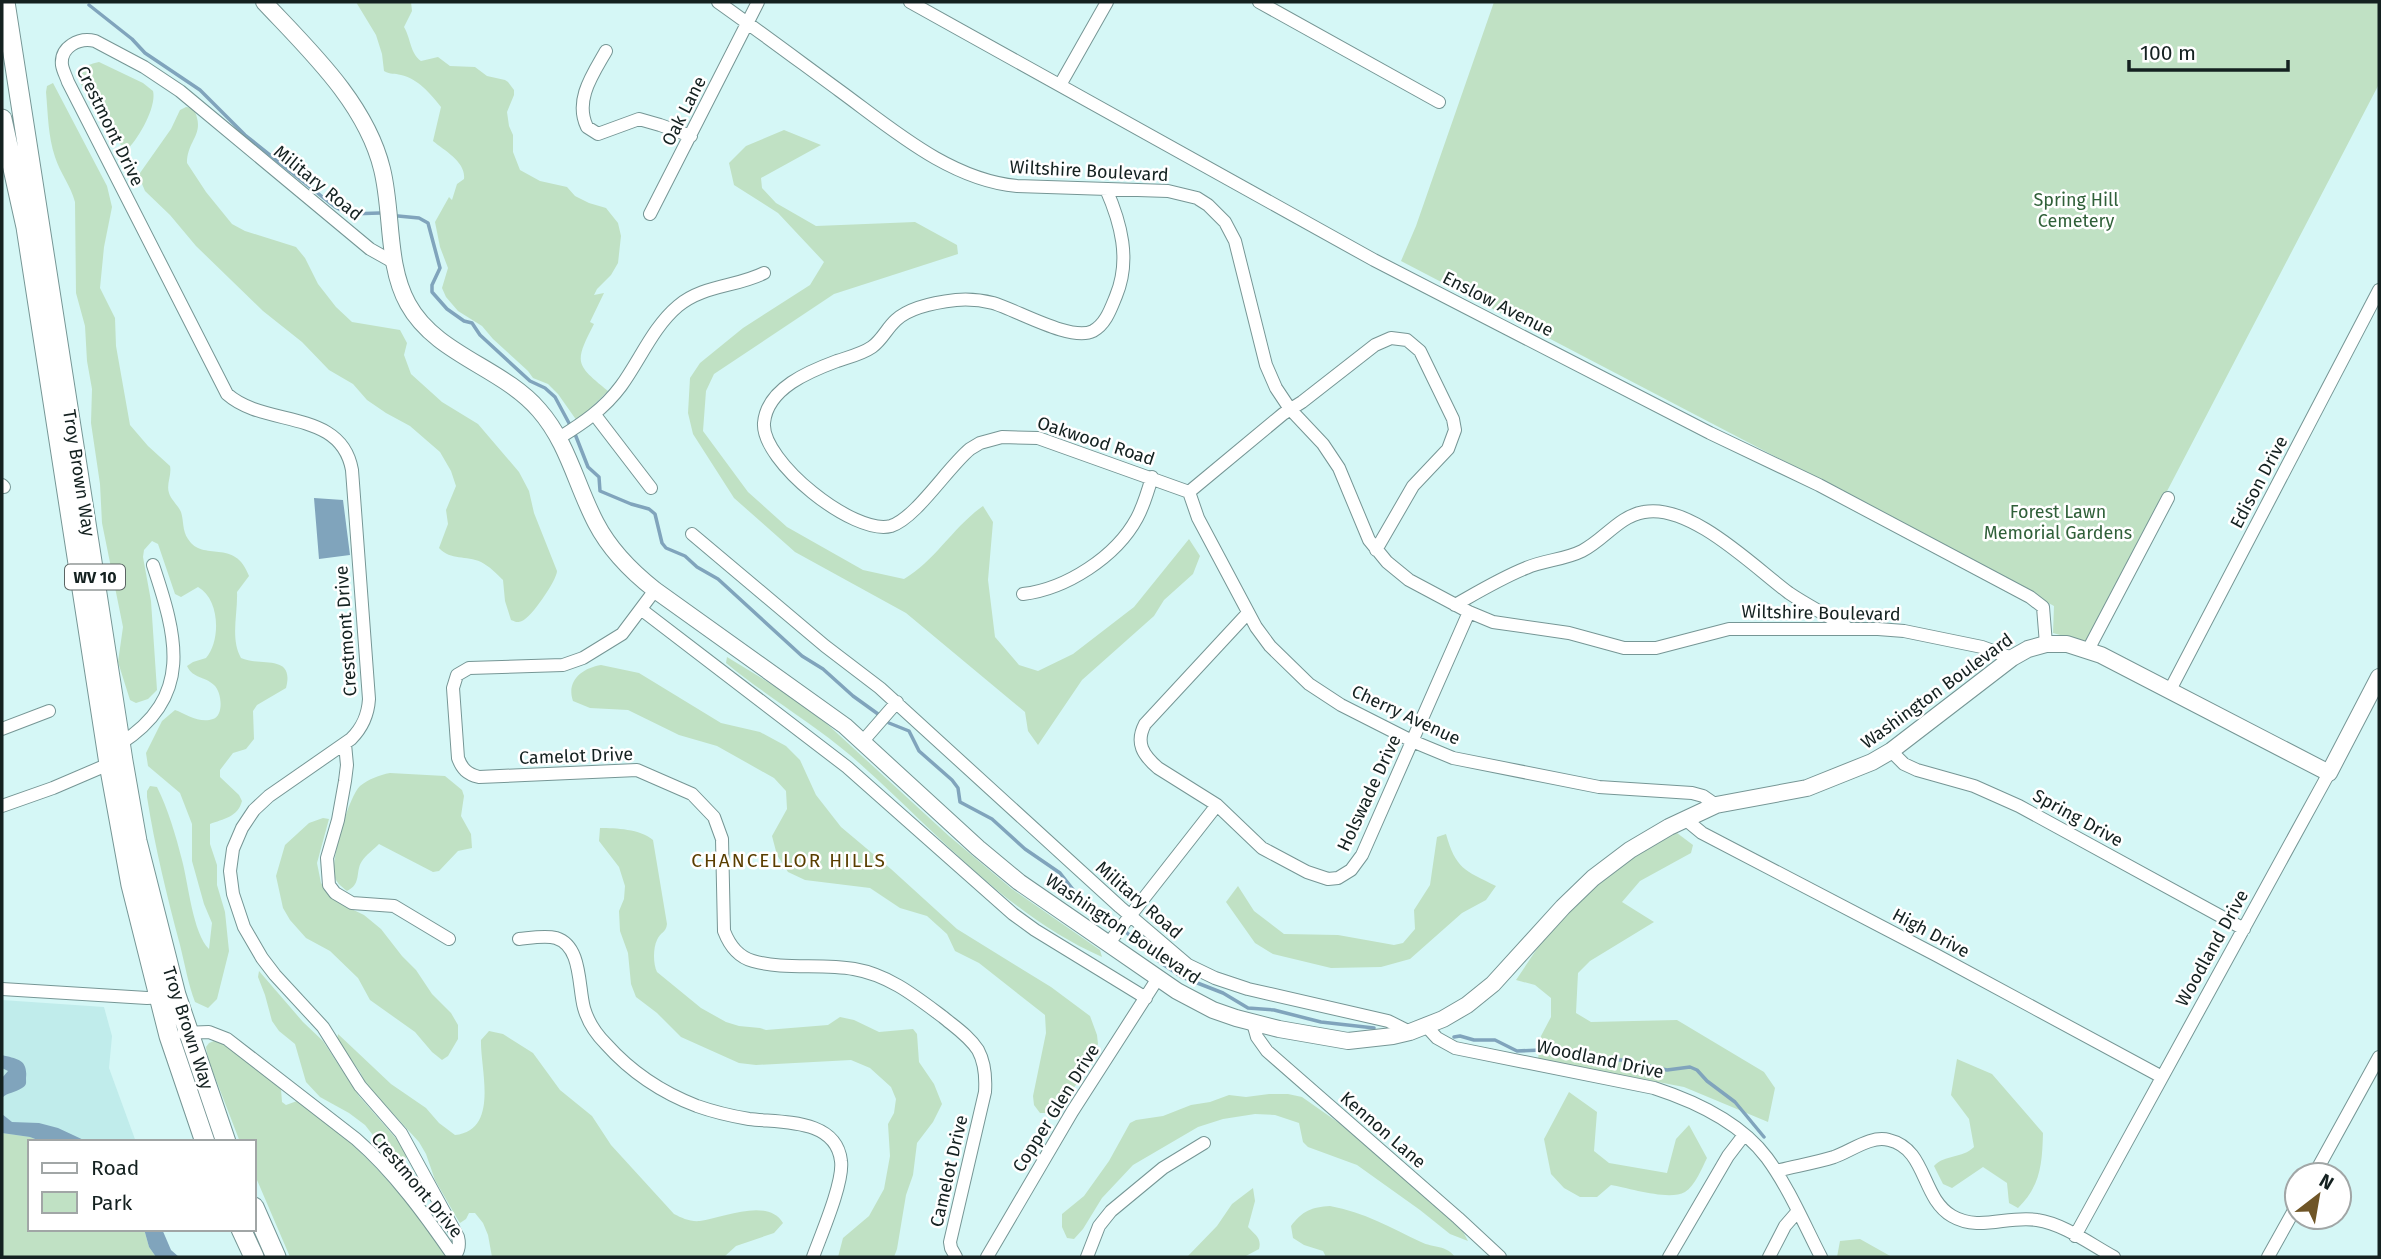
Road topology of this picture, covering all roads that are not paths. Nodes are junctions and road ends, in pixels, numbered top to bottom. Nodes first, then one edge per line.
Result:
1 (5, 2) edge
2 (264, 2) edge
3 (718, 2) edge
4 (758, 2) edge
5 (910, 2) edge
6 (1107, 2) edge
7 (1259, 2) edge
8 (747, 23) junction
9 (606, 51) dead end
10 (1060, 85) junction
11 (1439, 102) dead end
12 (2, 119) edge
13 (221, 126) joint
14 (691, 136) junction
15 (1106, 189) junction
16 (650, 214) dead end
17 (395, 263) junction
18 (764, 273) dead end
19 (2379, 290) edge
20 (1290, 409) junction
21 (594, 415) junction
22 (559, 438) junction
23 (1152, 477) junction
24 (650, 488) dead end
25 (1189, 492) junction
26 (2168, 498) dead end
27 (692, 534) dead end
28 (1376, 550) junction
29 (153, 565) dead end
30 (655, 590) junction
31 (1480, 591) junction
32 (1023, 594) dead end
33 (1455, 605) junction
34 (642, 610) junction
35 (1469, 612) junction
36 (1247, 614) junction
37 (1482, 618) junction
38 (1849, 629) junction
39 (2046, 644) junction
40 (2088, 650) junction
41 (2012, 658) junction
42 (2379, 677) edge
43 (2170, 690) junction
44 (897, 702) junction
45 (49, 711) dead end
46 (2, 729) edge
47 (863, 741) junction
48 (1412, 741) junction
49 (120, 744) junction
50 (345, 744) junction
51 (1891, 751) junction
52 (108, 764) junction
53 (2329, 773) junction
54 (1217, 805) junction
55 (1716, 805) junction
56 (2, 806) edge
57 (1685, 819) junction
58 (1130, 915) junction
59 (2244, 929) junction
60 (449, 939) dead end
61 (519, 939) dead end
62 (1108, 944) junction
63 (1158, 978) junction
64 (2, 989) edge
65 (167, 997) junction
66 (1146, 998) junction
67 (1253, 1023) junction
68 (1426, 1026) junction
69 (1410, 1032) junction
70 (178, 1034) junction
71 (2379, 1057) edge
72 (2162, 1077) junction
73 (1744, 1135) junction
74 (204, 1140) edge
75 (225, 1140) edge
76 (1205, 1143) dead end
77 (2322, 1161) edge
78 (1776, 1171) junction
79 (1798, 1211) junction
80 (256, 1212) edge
81 (2283, 1230) edge
82 (242, 1231) edge
83 (2076, 1236) junction
84 (254, 1257) edge
85 (276, 1257) edge
86 (813, 1257) edge
87 (956, 1257) edge
88 (987, 1257) edge
89 (1087, 1257) edge
90 (1500, 1257) edge
91 (1669, 1257) edge
92 (1769, 1257) edge
93 (1821, 1257) edge
94 (2114, 1257) edge
95 (2268, 1257) edge

1 - 49 main road, Troy Brown Way / WV 10
2 - 17 street, Washington Boulevard
3 - 8 street, Wiltshire Boulevard
4 - 8 street, Oak Lane
5 - 10 street, Enslow Avenue
6 - 10 street
7 - 11 street
8 - 14 street, Oak Lane
8 - 15 street, Wiltshire Boulevard
9 - 14 street
10 - 39 street, Enslow Avenue
12 - 52 main road, Troy Brown Way / WV 10
13 - 17 street, Military Road
13 - 50 street, Crestmont Drive
14 - 16 street, Oak Lane
15 - 20 street, Wiltshire Boulevard
15 - 23 street, Oakwood Road
17 - 22 street, Washington Boulevard
18 - 21 street
19 - 43 street, Edison Drive
20 - 25 street
20 - 28 street, Wiltshire Boulevard
20 - 28 street
21 - 22 street
21 - 24 street
22 - 30 street, Washington Boulevard
23 - 25 street, Oakwood Road
23 - 32 street
25 - 36 street, Cherry Avenue
26 - 40 street
27 - 44 street, Military Road
28 - 33 street, Wiltshire Boulevard
29 - 49 street
30 - 34 street, Camelot Drive
30 - 47 street, Washington Boulevard
31 - 33 street
31 - 37 street
31 - 38 street
33 - 35 street, Wiltshire Boulevard
34 - 66 street
34 - 87 street, Camelot Drive
35 - 37 street, Wiltshire Boulevard
35 - 48 street, Holswade Drive
36 - 48 street, Cherry Avenue
36 - 54 street
37 - 38 street, Wiltshire Boulevard
38 - 41 street, Wiltshire Boulevard
39 - 40 street, Washington Boulevard
39 - 41 street, Washington Boulevard
40 - 43 street, Washington Boulevard
41 - 51 street, Washington Boulevard
42 - 53 street, Woodland Drive
43 - 53 street, Washington Boulevard
44 - 47 street
44 - 58 street, Military Road
45 - 46 street
47 - 62 street, Washington Boulevard
48 - 54 street, Holswade Drive
48 - 55 street, Cherry Avenue
49 - 65 main road, Troy Brown Way / WV 10
50 - 60 street
50 - 70 street, Crestmont Drive
51 - 55 street, Washington Boulevard
51 - 59 street, Spring Drive
52 - 56 street
52 - 65 main road, Troy Brown Way / WV 10
53 - 59 street, Woodland Drive
54 - 58 street
55 - 57 street, Washington Boulevard
57 - 68 street, Washington Boulevard
57 - 72 street, High Drive
58 - 62 street
58 - 69 street, Military Road
59 - 72 street, Woodland Drive
61 - 86 street
62 - 63 street, Washington Boulevard
63 - 66 street, Copper Glen Drive
63 - 67 street, Washington Boulevard
64 - 65 street
65 - 70 main road, Troy Brown Way / WV 10
66 - 88 street, Copper Glen Drive
67 - 69 street, Washington Boulevard
67 - 90 street, Kennon Lane
68 - 69 street, Washington Boulevard
68 - 73 street, Woodland Drive
70 - 74 main road, Troy Brown Way / WV 10
70 - 75 main road, Troy Brown Way / WV 10
71 - 77 street
72 - 83 street, Woodland Drive
73 - 78 street, Woodland Drive
73 - 91 street
76 - 89 street
78 - 79 street, Woodland Drive
78 - 83 street
79 - 92 street
79 - 93 street, Woodland Drive
80 - 85 main road
81 - 95 street
82 - 84 main road
83 - 94 street

